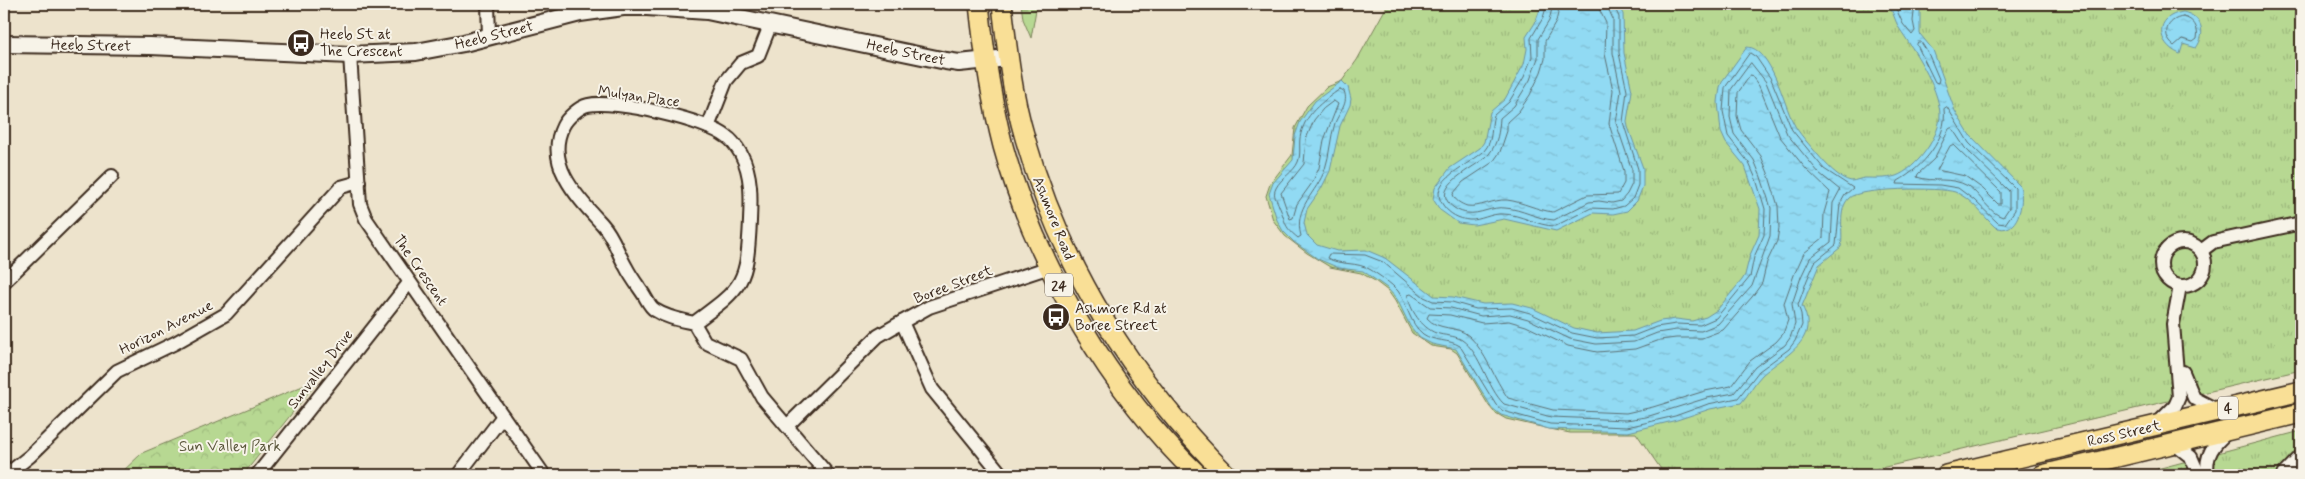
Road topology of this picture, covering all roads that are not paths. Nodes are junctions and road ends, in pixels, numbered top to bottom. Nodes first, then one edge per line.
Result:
1 (488, 4) edge
2 (979, 4) edge
3 (1002, 4) edge
4 (771, 23) junction
5 (489, 36) junction
6 (4, 44) edge
7 (350, 55) junction
8 (1008, 58) junction
9 (985, 61) junction
10 (708, 127) junction
11 (112, 176) dead end
12 (359, 182) junction
13 (2301, 223) edge
14 (2201, 251) junction
15 (1050, 266) junction
16 (4, 282) edge
17 (409, 283) junction
18 (2180, 286) junction
19 (902, 322) junction
20 (694, 323) junction
21 (2173, 344) junction
22 (2301, 391) edge
23 (2219, 410) junction
24 (2301, 414) edge
25 (503, 416) junction
26 (788, 426) junction
27 (2155, 426) junction
28 (2231, 430) junction
29 (2173, 443) junction
30 (2301, 456) edge
31 (4, 466) edge
32 (257, 475) edge
33 (458, 475) edge
34 (544, 475) edge
35 (828, 475) edge
36 (1002, 475) edge
37 (1198, 475) edge
38 (1227, 475) edge
39 (1946, 475) edge
40 (2042, 475) edge
41 (2199, 475) edge
42 (2208, 475) edge
43 (2283, 475) edge

1 - 5 street
2 - 9 main road, Ashmore Road / 24
3 - 8 main road, Ashmore Road / 24
4 - 5 street, Heeb Street
4 - 9 street, Heeb Street
4 - 10 street
5 - 7 street, Heeb Street
6 - 7 street, Heeb Street
7 - 12 street, The Crescent
8 - 9 street, Heeb Street
8 - 38 main road, Ashmore Road / 24
9 - 15 main road, Ashmore Road / 24
10 - 20 street, Mulyan Place
10 - 20 street, Mulyan Place
11 - 16 street
12 - 17 street, The Crescent
12 - 31 street, Horizon Avenue
13 - 14 street
14 - 18 street
14 - 18 street
15 - 19 street, Boree Street
15 - 37 main road, Ashmore Road / 24
17 - 25 street, The Crescent
17 - 32 street, Sunvalley Drive
18 - 21 street
19 - 26 street, Boree Street
19 - 36 street
20 - 26 street
21 - 23 street
21 - 27 street
22 - 23 main road, Ross Street / 4
23 - 27 main road, Ross Street / 4
24 - 28 main road, Ross Street / 4
25 - 33 street
25 - 34 street, The Crescent
26 - 35 street
27 - 39 main road, Ross Street / 4
28 - 29 main road, Ross Street / 4
28 - 42 street
29 - 40 main road, Ross Street / 4
29 - 41 street
30 - 43 street

